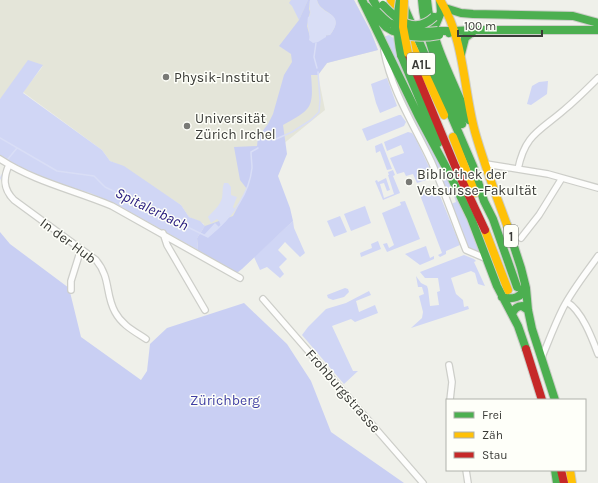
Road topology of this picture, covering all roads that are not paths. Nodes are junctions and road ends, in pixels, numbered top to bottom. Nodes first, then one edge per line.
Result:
1 (373, 0) edge
2 (380, 0) edge
3 (391, 0) edge
4 (402, 0) edge
5 (422, 0) edge
6 (428, 0) edge
7 (440, 0) edge
8 (364, 2) edge
9 (445, 8) junction
10 (598, 22) edge
11 (437, 27) junction
12 (392, 28) junction
13 (475, 30) junction
14 (598, 30) edge
15 (454, 31) junction
16 (383, 43) junction
17 (405, 54) junction
18 (461, 59) junction
19 (598, 78) edge
20 (475, 132) junction
21 (0, 159) edge
22 (486, 164) junction
23 (9, 165) junction
24 (518, 168) junction
25 (449, 173) junction
26 (562, 178) junction
27 (598, 188) edge
28 (493, 219) junction
29 (483, 224) junction
30 (163, 233) junction
31 (521, 238) dead end
32 (81, 249) junction
33 (598, 256) edge
34 (487, 260) junction
35 (240, 278) dead end
36 (525, 284) junction
37 (517, 288) dead end
38 (71, 290) dead end
39 (508, 290) dead end
40 (502, 297) junction
41 (263, 299) dead end
42 (567, 302) junction
43 (205, 310) dead end
44 (528, 310) junction
45 (512, 314) junction
46 (146, 339) dead end
47 (598, 354) edge
48 (542, 357) junction
49 (448, 365) dead end
50 (450, 399) edge
51 (542, 399) edge
52 (555, 399) edge
53 (466, 471) edge
54 (555, 471) edge
55 (562, 471) edge
56 (570, 471) edge
57 (423, 483) edge
58 (468, 483) edge
59 (557, 483) edge
60 (564, 483) edge
61 (572, 483) edge

1 - 12 main road
2 - 11 main road, bridge
3 - 29 main road, A1L
4 - 17 main road, bridge
4 - 28 main road, A1L
5 - 28 main road
6 - 20 main road, 1
7 - 9 main road
7 - 11 main road
8 - 12 main road
8 - 16 main road
9 - 10 main road
9 - 15 main road
11 - 12 main road, bridge
11 - 12 main road, bridge
11 - 15 main road
13 - 14 main road
13 - 15 main road
13 - 18 main road
15 - 18 main road
16 - 25 main road
16 - 34 street
17 - 25 main road, 1
17 - 29 main road
18 - 20 main road
19 - 24 street
20 - 22 main road, 1
21 - 23 street
22 - 24 street
22 - 36 main road, 1
23 - 30 street
23 - 32 street, In der Hub
24 - 26 street
25 - 34 main road, 1
26 - 27 street
26 - 31 street
28 - 37 main road, A1L
29 - 39 main road, A1L
30 - 35 street
30 - 43 street
32 - 38 street
32 - 46 street, In der Hub
33 - 42 street
34 - 40 main road, 1
36 - 40 main road
36 - 44 main road, 1
40 - 45 main road, 1
41 - 57 street, Frohburgstrasse
42 - 47 street
42 - 48 street
44 - 45 main road
44 - 48 main road, 1
45 - 51 main road, 1
48 - 52 main road, 1
49 - 50 street
53 - 58 street
54 - 59 main road
55 - 60 main road
56 - 61 main road

